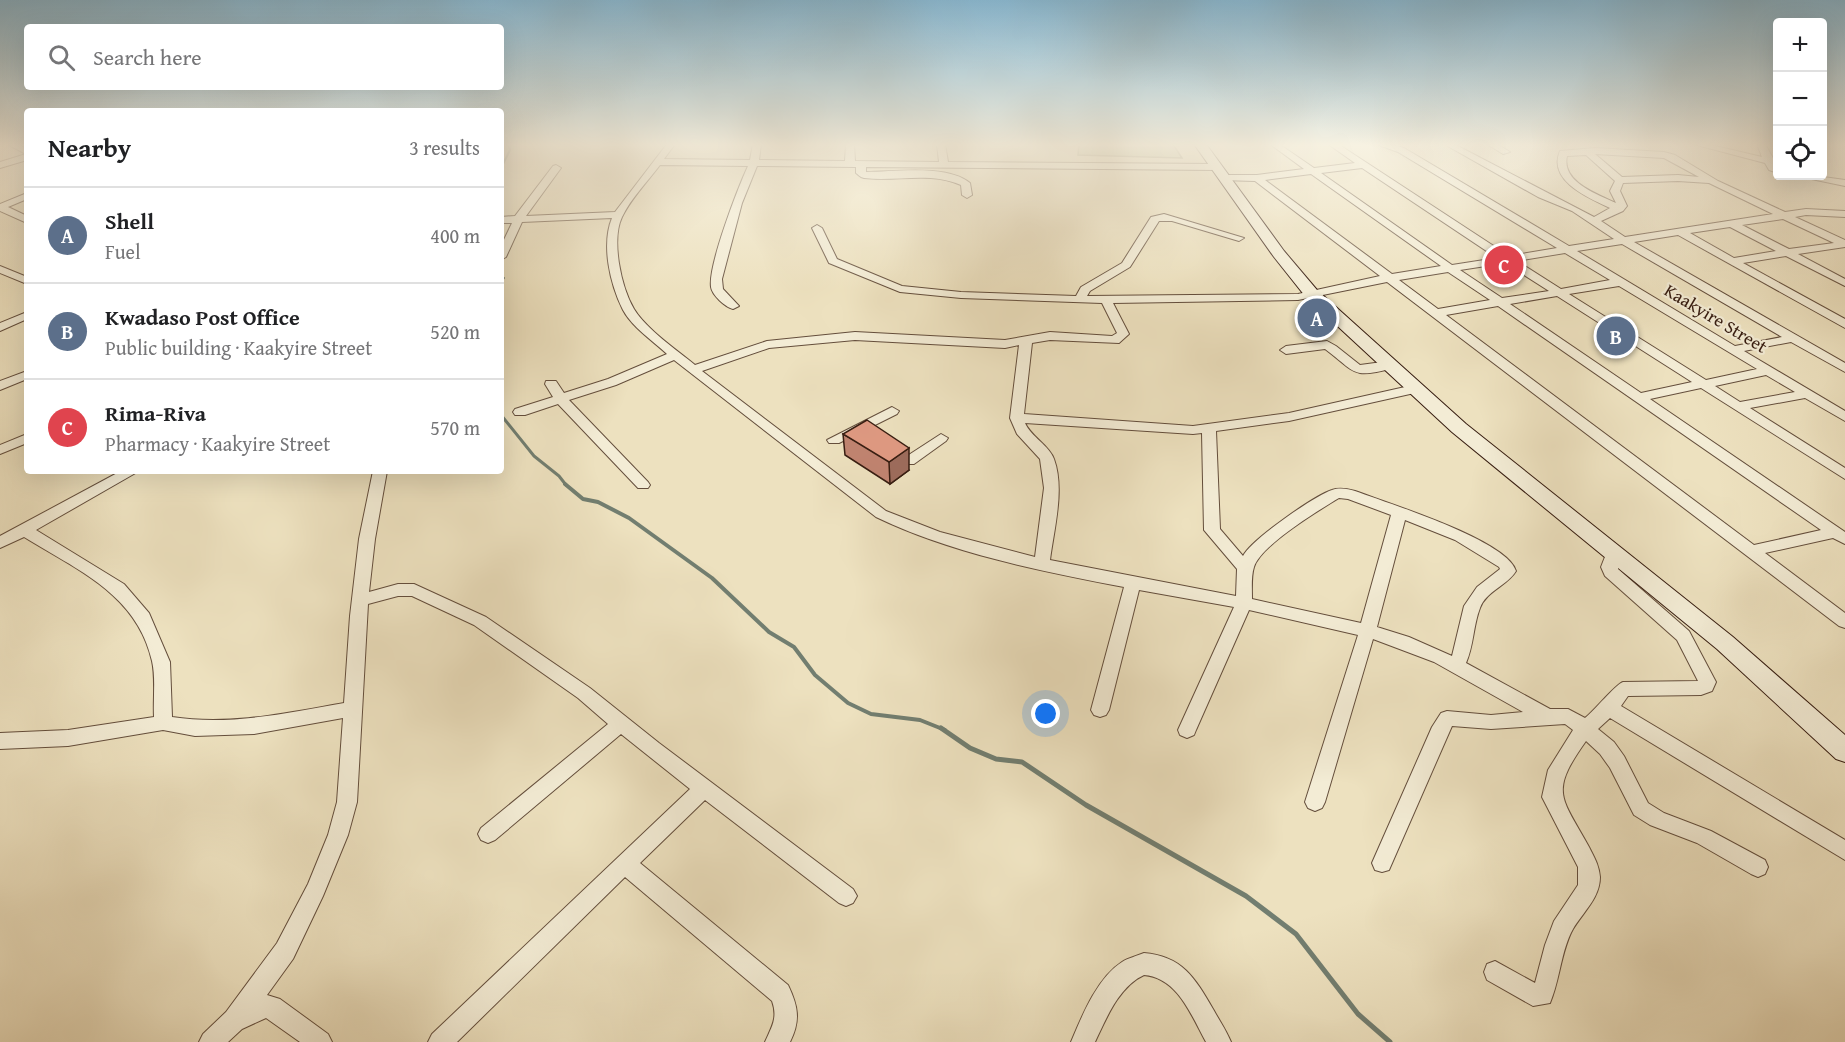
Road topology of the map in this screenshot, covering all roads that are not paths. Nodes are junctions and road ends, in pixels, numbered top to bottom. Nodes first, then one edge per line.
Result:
1 (538, 193) edge
2 (635, 193) edge
3 (740, 193) edge
4 (1235, 193) edge
5 (1276, 193) edge
6 (1343, 193) edge
7 (1404, 193) edge
8 (1472, 193) edge
9 (1537, 193) edge
10 (1586, 193) edge
11 (1616, 193) edge
12 (1735, 193) edge
13 (24, 197) edge
14 (0, 207) edge
15 (1620, 209) junction
16 (1845, 214) edge
17 (618, 215) junction
18 (1784, 216) junction
19 (519, 218) junction
20 (24, 219) edge
21 (504, 220) edge
22 (1594, 220) junction
23 (1732, 224) junction
24 (817, 228) dead end
25 (1680, 232) junction
26 (1239, 238) dead end
27 (1622, 240) junction
28 (1845, 244) edge
29 (504, 250) edge
30 (1568, 250) junction
31 (1785, 252) junction
32 (1508, 260) junction
33 (1734, 261) junction
34 (1450, 268) junction
35 (0, 269) edge
36 (1388, 278) junction
37 (24, 280) edge
38 (1620, 282) junction
39 (1845, 283) edge
40 (1559, 292) junction
41 (1311, 293) junction
42 (1080, 299) junction
43 (1106, 300) junction
44 (1500, 302) junction
45 (733, 306) dead end
46 (1435, 313) junction
47 (24, 316) edge
48 (1845, 324) edge
49 (0, 327) edge
50 (1793, 338) junction
51 (1026, 341) junction
52 (1286, 350) dead end
53 (1733, 350) junction
54 (674, 355) junction
55 (1390, 365) junction
56 (1845, 368) edge
57 (693, 370) junction
58 (1768, 371) junction
59 (24, 376) edge
60 (550, 384) dead end
61 (1703, 384) junction
62 (0, 386) edge
63 (1414, 389) junction
64 (1807, 394) junction
65 (1639, 397) junction
66 (562, 400) junction
67 (1738, 406) junction
68 (892, 411) dead end
69 (520, 412) dead end
70 (1845, 417) edge
71 (1017, 418) junction
72 (1209, 429) junction
73 (941, 438) dead end
74 (24, 439) edge
75 (834, 440) dead end
76 (0, 450) edge
77 (909, 461) edge
78 (127, 474) edge
79 (380, 474) edge
80 (1845, 474) edge
81 (642, 485) dead end
82 (1399, 513) junction
83 (24, 530) junction
84 (1840, 535) edge
85 (0, 543) edge
86 (1752, 551) junction
87 (1613, 553) junction
88 (1042, 563) junction
89 (1245, 568) junction
90 (1133, 583) junction
91 (360, 600) junction
92 (1244, 603) junction
93 (1845, 622) edge
94 (1367, 632) junction
95 (1456, 668) junction
96 (1609, 708) junction
97 (352, 709) junction
98 (1100, 710) dead end
99 (1548, 717) junction
100 (163, 723) junction
101 (622, 723) junction
102 (1585, 729) junction
103 (1187, 730) dead end
104 (0, 741) edge
105 (1845, 751) edge
106 (704, 788) junction
107 (1316, 802) dead end
108 (488, 834) dead end
109 (1845, 851) edge
110 (1382, 863) dead end
111 (625, 864) junction
112 (1758, 867) dead end
113 (846, 896) dead end
114 (1495, 972) dead end
115 (234, 1020) junction
116 (211, 1042) edge
117 (320, 1042) edge
118 (440, 1042) edge
119 (777, 1042) edge
120 (1083, 1042) edge
121 (1219, 1042) edge

1 - 19 street
2 - 17 street
3 - 45 street
4 - 41 street
5 - 36 street
6 - 34 street
7 - 32 street
8 - 30 street, Kaakyire Street
9 - 22 street
10 - 15 street
11 - 15 street
12 - 18 street
13 - 14 street
14 - 20 street
15 - 22 street
16 - 18 street
17 - 19 street
17 - 54 street
18 - 23 street
18 - 28 street
19 - 21 street
19 - 29 street
22 - 27 street
23 - 25 street
23 - 31 street
24 - 42 street
25 - 27 street
25 - 33 street
26 - 42 street
27 - 30 street
27 - 50 street
28 - 31 street
30 - 32 street
30 - 38 street, Kaakyire Street
31 - 33 street
31 - 39 street
32 - 34 street
32 - 40 street
33 - 48 street
34 - 36 street
34 - 44 street
35 - 37 street
36 - 41 street
36 - 46 street
38 - 40 street
38 - 53 street, Kaakyire Street
40 - 44 street
40 - 61 street
41 - 43 street
41 - 55 street
42 - 43 street
43 - 51 street
44 - 46 street
44 - 65 street
46 - 86 street
47 - 49 street
50 - 53 street
50 - 56 street
51 - 57 street
51 - 71 street
52 - 55 street
53 - 58 street, Kaakyire Street
54 - 57 street
54 - 66 street
55 - 63 street
57 - 88 street
58 - 61 street
58 - 64 street, Kaakyire Street
59 - 62 street
60 - 66 street
61 - 65 street
61 - 67 street
63 - 72 street
63 - 87 street
64 - 67 street
64 - 70 street, Kaakyire Street
65 - 84 street
66 - 69 street
66 - 81 street
67 - 80 street
68 - 75 street
71 - 72 street
71 - 88 street
72 - 89 street
73 - 77 street
74 - 76 street
78 - 83 street
79 - 91 street
82 - 89 street
82 - 94 street
82 - 95 street
83 - 85 street
83 - 100 street
84 - 86 street
86 - 93 street
87 - 96 street
87 - 105 street
88 - 90 street
89 - 92 street
90 - 92 street
90 - 98 street
91 - 97 street
91 - 101 street
92 - 94 street
92 - 103 street
94 - 95 street
94 - 107 street
95 - 99 street
96 - 102 street
96 - 109 street
97 - 100 street
97 - 115 street
99 - 102 street
99 - 110 street
100 - 104 street
101 - 106 street
101 - 108 street
102 - 112 street
102 - 114 street
106 - 111 street
106 - 113 street
111 - 118 street
111 - 119 street
115 - 116 street
115 - 117 street
120 - 121 street

